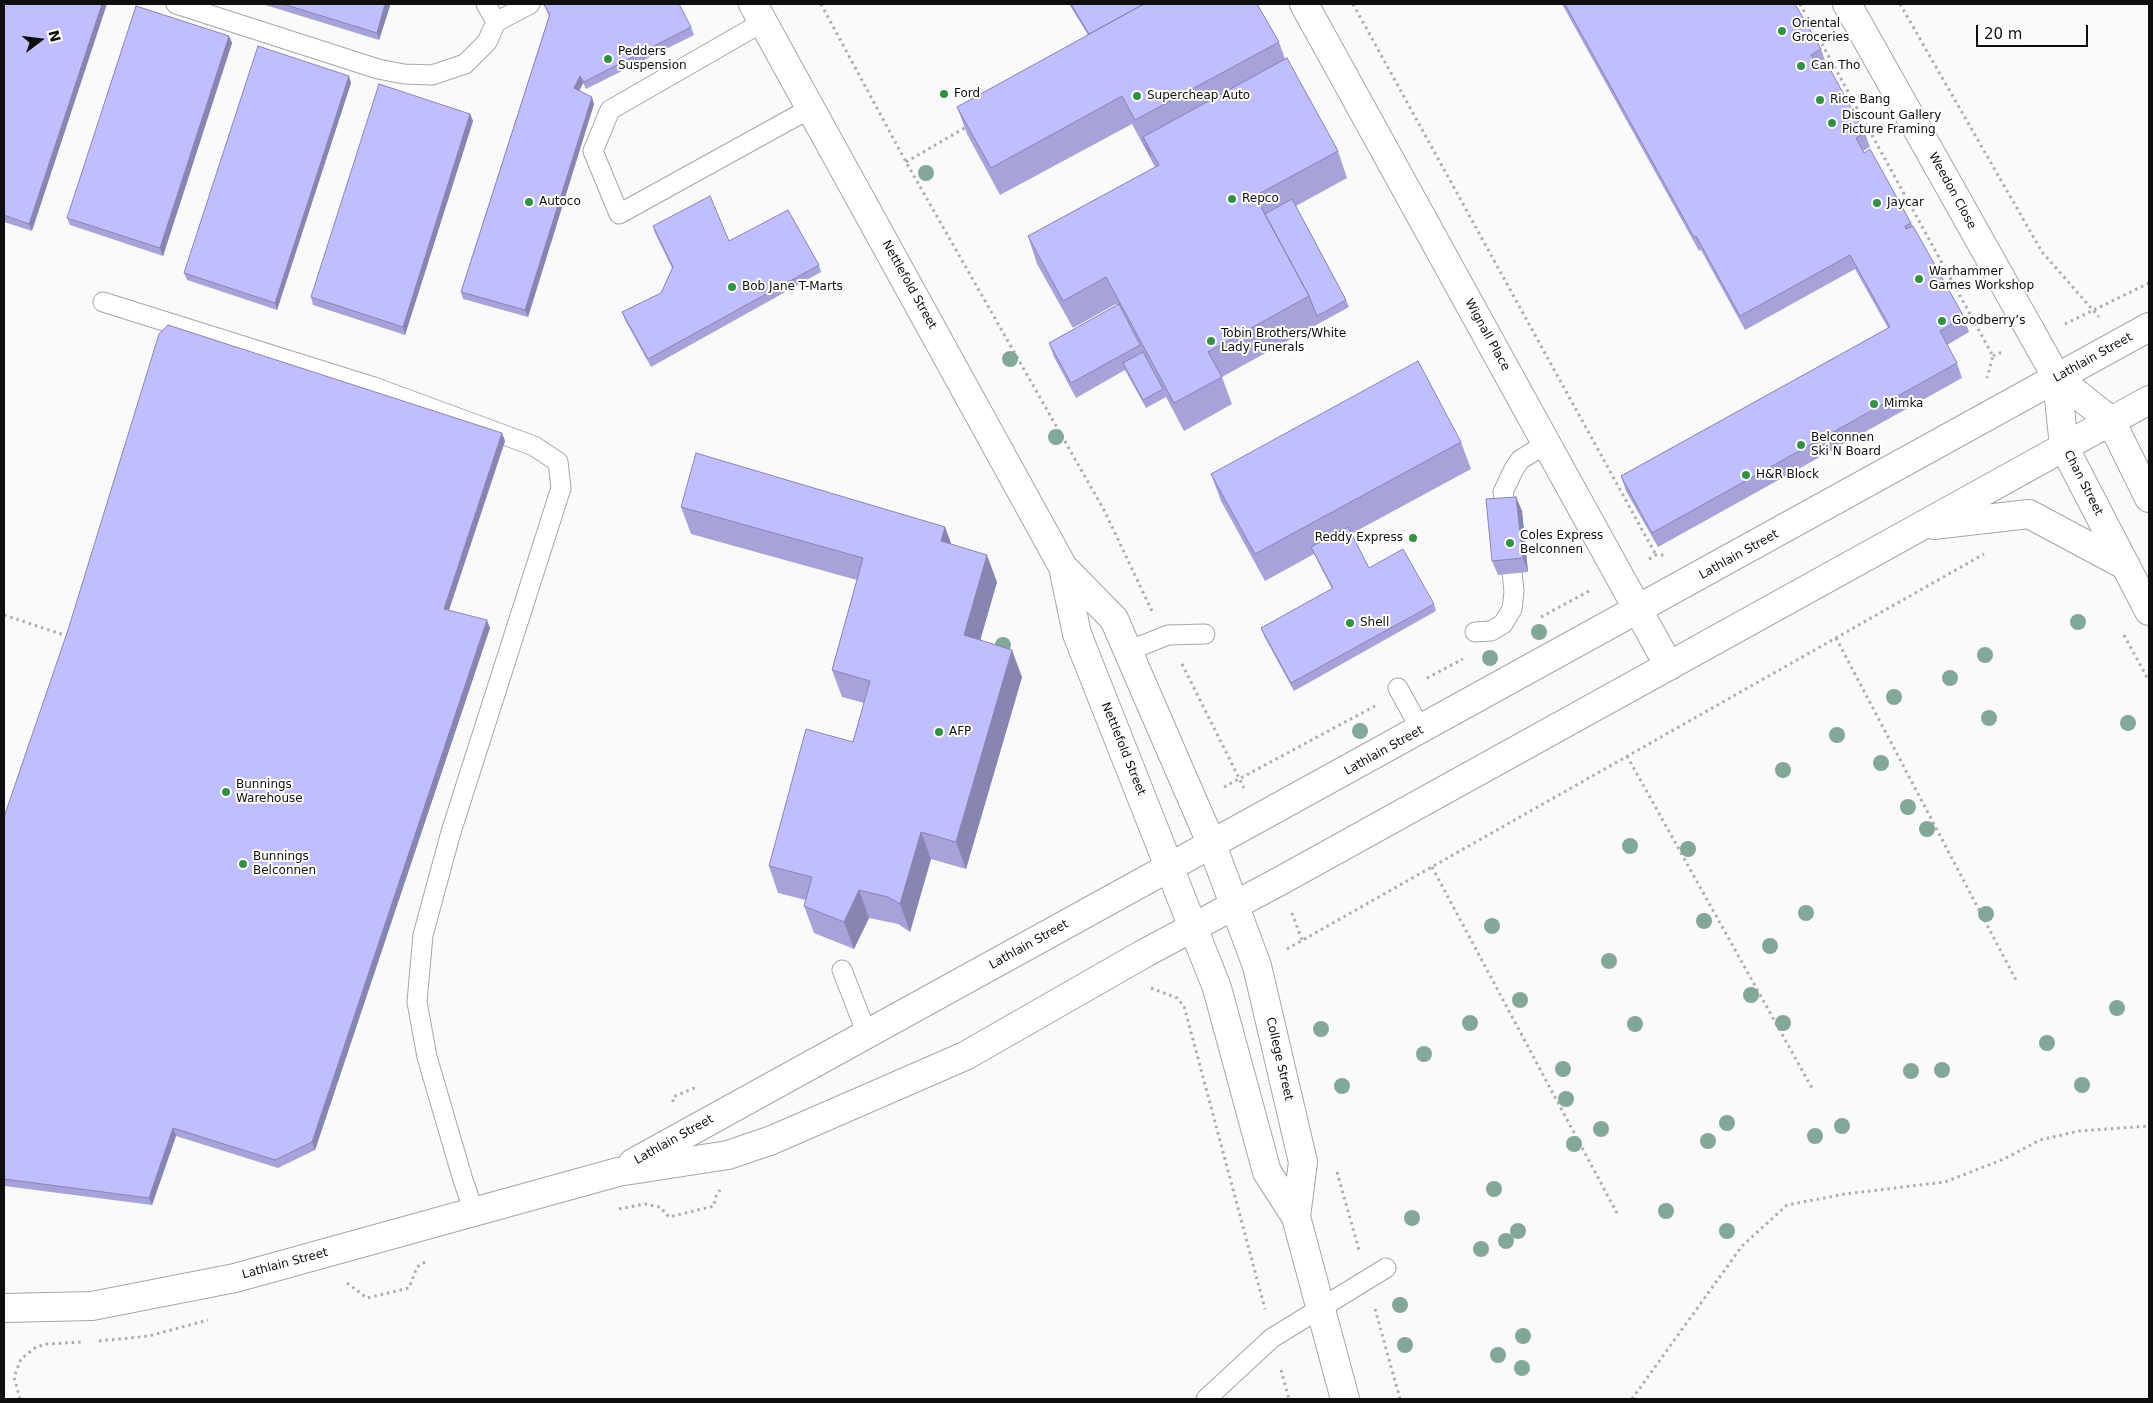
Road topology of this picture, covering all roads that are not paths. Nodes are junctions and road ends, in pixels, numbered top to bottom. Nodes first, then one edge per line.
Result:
1 (176, 4) edge
2 (486, 4) edge
3 (530, 4) edge
4 (1304, 4) edge
5 (1847, 4) edge
6 (758, 13) edge
7 (496, 22) junction
8 (811, 108) junction
9 (103, 302) dead end
10 (2149, 327) edge
11 (2057, 378) junction
12 (2149, 400) edge
13 (2111, 421) junction
14 (1547, 443) junction
15 (2064, 447) junction
16 (2149, 498) edge
17 (1920, 527) junction
18 (2126, 566) junction
19 (1063, 567) junction
20 (1638, 610) junction
21 (2149, 611) edge
22 (1475, 632) dead end
23 (1205, 634) dead end
24 (1128, 651) junction
25 (1670, 666) junction
26 (1399, 690) road end
27 (1421, 730) junction
28 (1212, 845) junction
29 (1170, 868) junction
30 (1235, 905) junction
31 (1194, 928) junction
32 (842, 970) dead end
33 (867, 1034) junction
34 (618, 1172) junction
35 (474, 1212) junction
36 (1296, 1217) junction
37 (1386, 1268) dead end
38 (4, 1308) edge
39 (1321, 1308) junction
40 (1206, 1399) edge
41 (1345, 1399) edge

1 - 7 lane
2 - 7 lane
3 - 7 lane
4 - 14 street, Wignall Place
5 - 11 street, Weedon Close
6 - 8 street, Nettlefold Street
6 - 8 lane
8 - 19 street, Nettlefold Street
9 - 35 lane
10 - 11 street, Lathlain Street
11 - 13 street
11 - 15 street, Chan Street
11 - 20 street, Lathlain Street
12 - 13 street, Lathlain Street
13 - 15 street, Lathlain Street
13 - 16 street
14 - 20 street, Wignall Place
14 - 22 lane
15 - 17 street, Lathlain Street
15 - 18 street, Chan Street
17 - 18 street
17 - 25 street, Lathlain Street
18 - 21 street, Chan Street
19 - 24 street, Nettlefold Street
19 - 29 street, Nettlefold Street
20 - 25 street, Wignall Place
20 - 27 street, Lathlain Street
23 - 24 lane
24 - 28 street, Nettlefold Street
25 - 30 street, Lathlain Street
26 - 27 lane
27 - 28 street, Lathlain Street
28 - 29 street, Lathlain Street
28 - 30 street, Nettlefold Street
29 - 31 street, Nettlefold Street
29 - 33 street, Lathlain Street
30 - 31 street, Lathlain Street
30 - 36 street, College Street
31 - 34 street, Lathlain Street
31 - 36 street, College Street
32 - 33 lane
33 - 34 street, Lathlain Street
34 - 35 street, Lathlain Street
35 - 38 street, Lathlain Street
36 - 39 street, College Street
37 - 39 lane
39 - 40 lane
39 - 41 street, College Street

